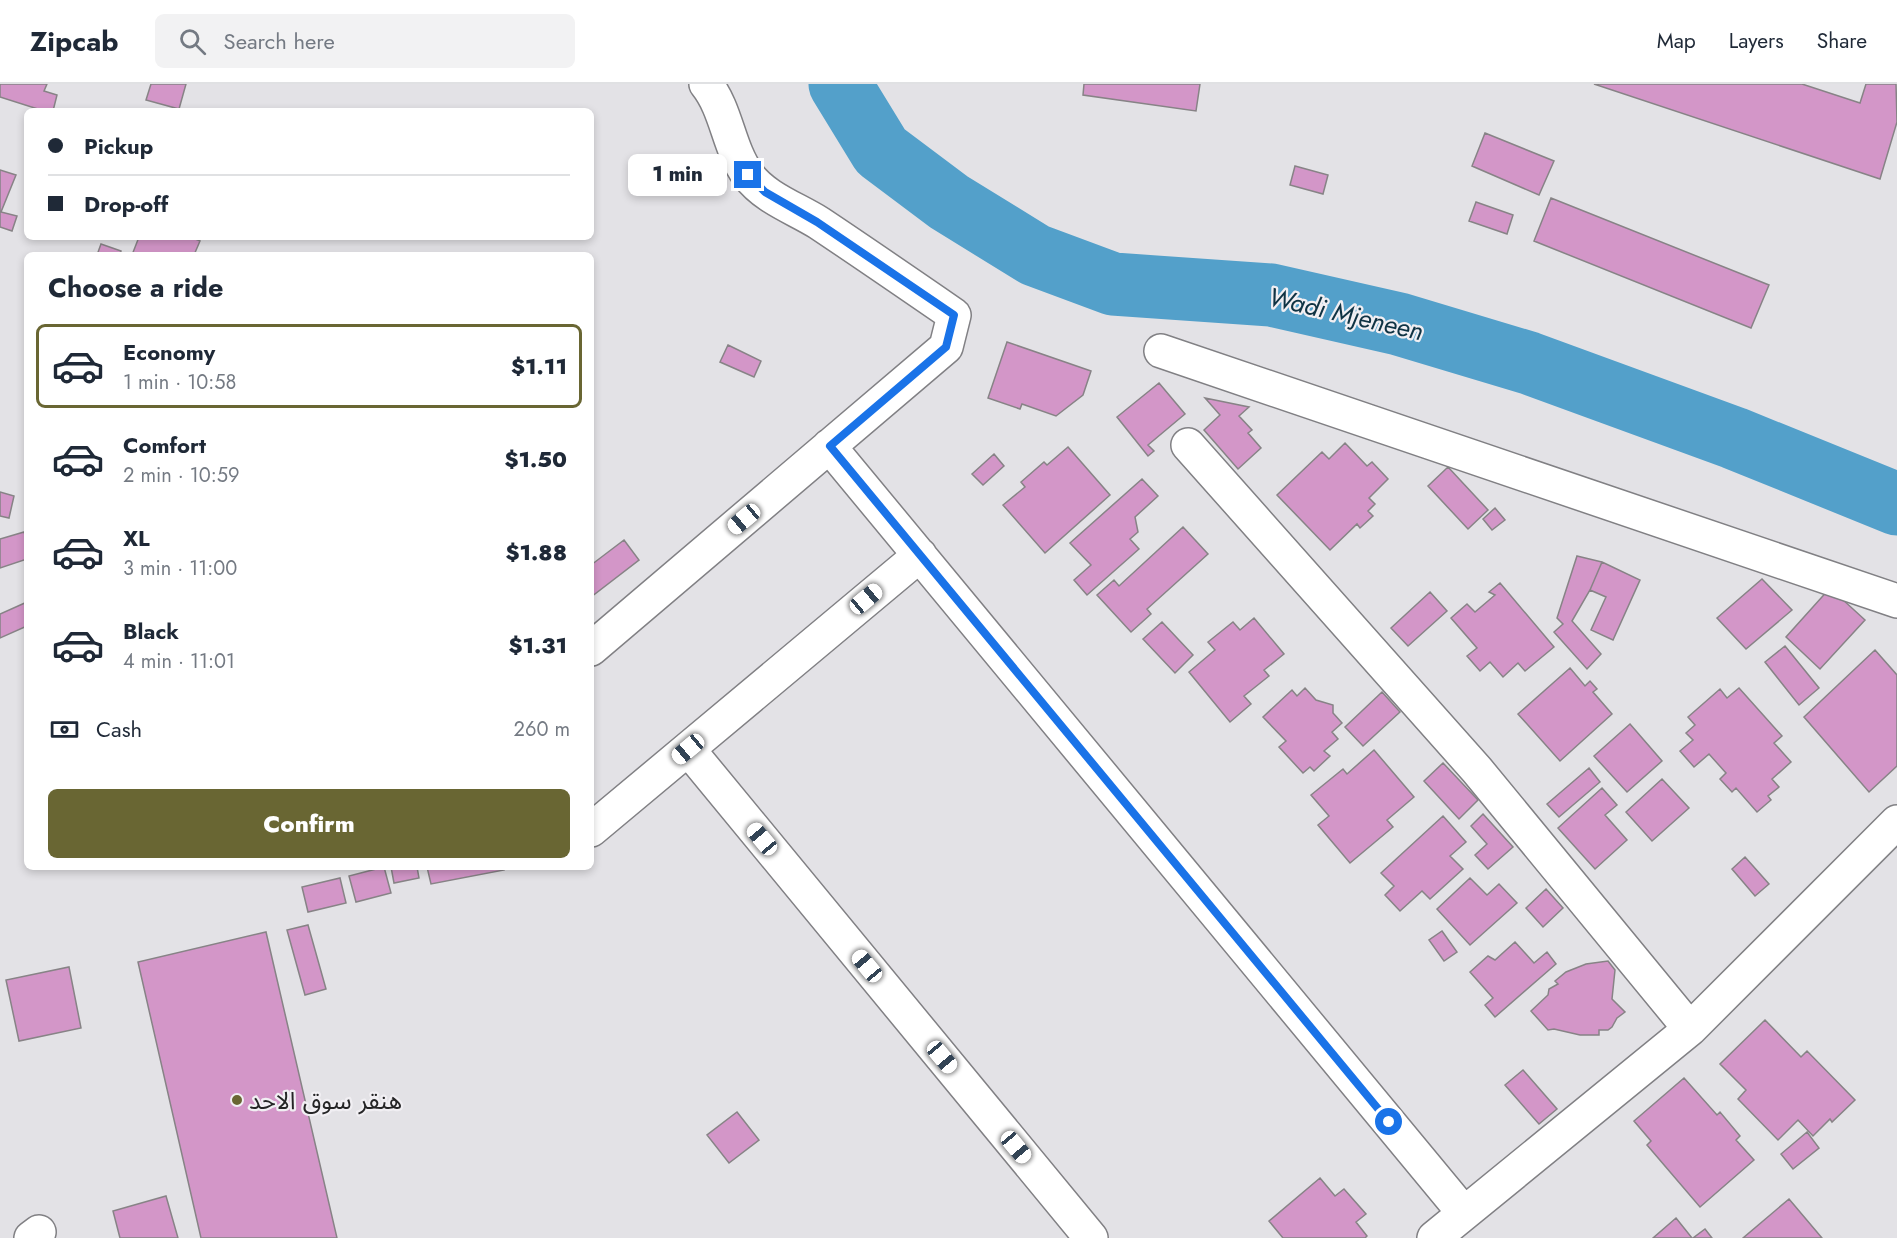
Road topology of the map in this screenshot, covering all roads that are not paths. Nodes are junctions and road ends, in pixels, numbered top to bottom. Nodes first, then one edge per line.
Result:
1 (706, 84) edge
2 (1161, 351) dead end
3 (1188, 445) dead end
4 (830, 446) junction
5 (920, 555) junction
6 (1897, 601) edge
7 (594, 646) edge
8 (688, 749) junction
9 (1897, 822) edge
10 (594, 827) edge
11 (1690, 1029) junction
12 (1464, 1213) junction
13 (1091, 1238) edge
14 (1434, 1238) edge

1 - 4 street
2 - 6 street
3 - 11 street
4 - 5 street
4 - 7 street
5 - 8 street
5 - 12 street
8 - 10 street
8 - 13 street
9 - 11 street
11 - 12 street
12 - 14 street

